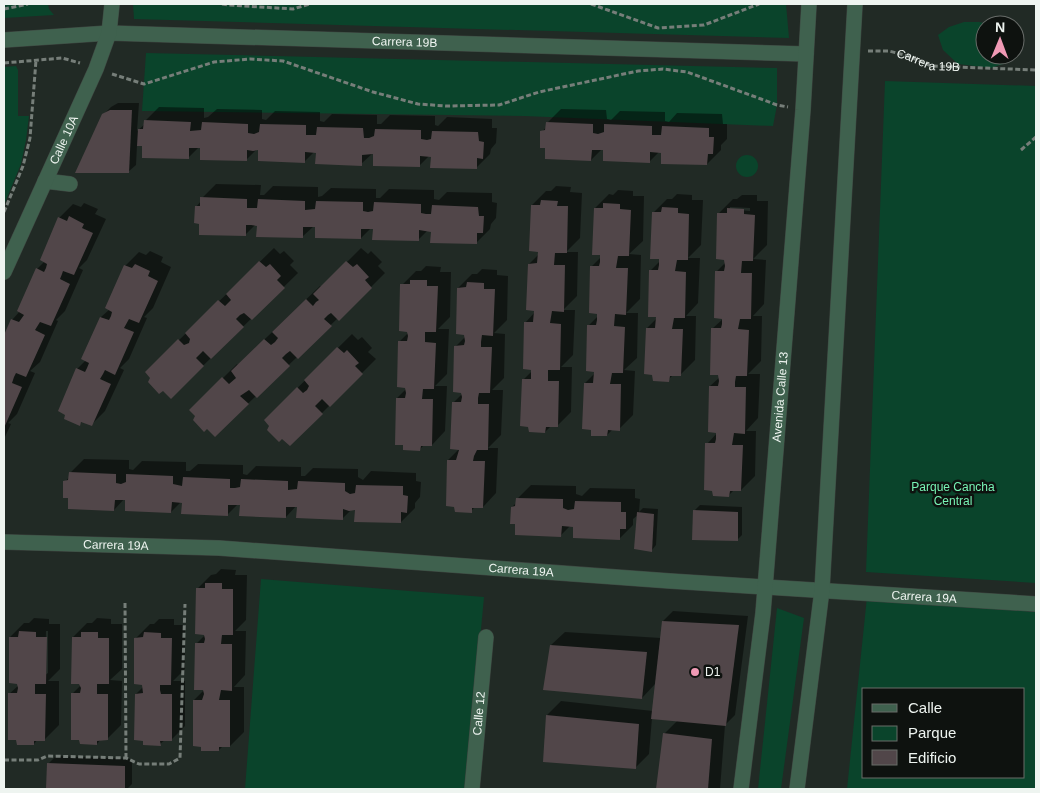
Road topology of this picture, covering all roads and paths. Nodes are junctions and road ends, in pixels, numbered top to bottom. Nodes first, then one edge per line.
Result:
1 (28, 4) edge
2 (112, 4) edge
3 (222, 4) edge
4 (310, 4) edge
5 (591, 4) edge
6 (759, 4) edge
7 (809, 4) edge
8 (856, 4) edge
9 (4, 9) edge
10 (110, 33) junction
11 (4, 40) edge
12 (853, 52) junction
13 (806, 54) junction
14 (36, 60) junction
15 (4, 62) edge
16 (96, 69) junction
17 (1036, 70) edge
18 (803, 110) junction
19 (1036, 137) edge
20 (1021, 150) dead end
21 (45, 181) junction
22 (70, 184) dead end
23 (4, 212) edge
24 (4, 272) edge
25 (4, 542) edge
26 (765, 586) junction
27 (822, 590) junction
28 (125, 603) dead end
29 (185, 604) dead end
30 (1036, 604) edge
31 (486, 637) dead end
32 (126, 758) junction
33 (4, 760) edge
34 (472, 789) edge
35 (741, 789) edge
36 (797, 789) edge

1 - 9 path
2 - 10 street, Calle 10A
3 - 4 path
5 - 6 path
7 - 13 street, Avenida Calle 13
8 - 12 street
10 - 11 street, Carrera 19B
10 - 13 street, Carrera 19B
10 - 16 street, Calle 10A
12 - 17 path, Carrera 19B
12 - 27 street
13 - 18 street, Avenida Calle 13
14 - 15 path
14 - 16 path
14 - 23 path
16 - 18 path
16 - 21 street, Calle 10A
18 - 26 street, Avenida Calle 13
19 - 20 path
21 - 22 street
21 - 24 street, Calle 10A
25 - 26 street, Carrera 19A
26 - 27 street, Carrera 19A
26 - 35 street, Avenida Calle 13
27 - 30 street, Carrera 19A
27 - 36 street
28 - 32 path
29 - 32 path
31 - 34 street, Calle 12
32 - 33 path

